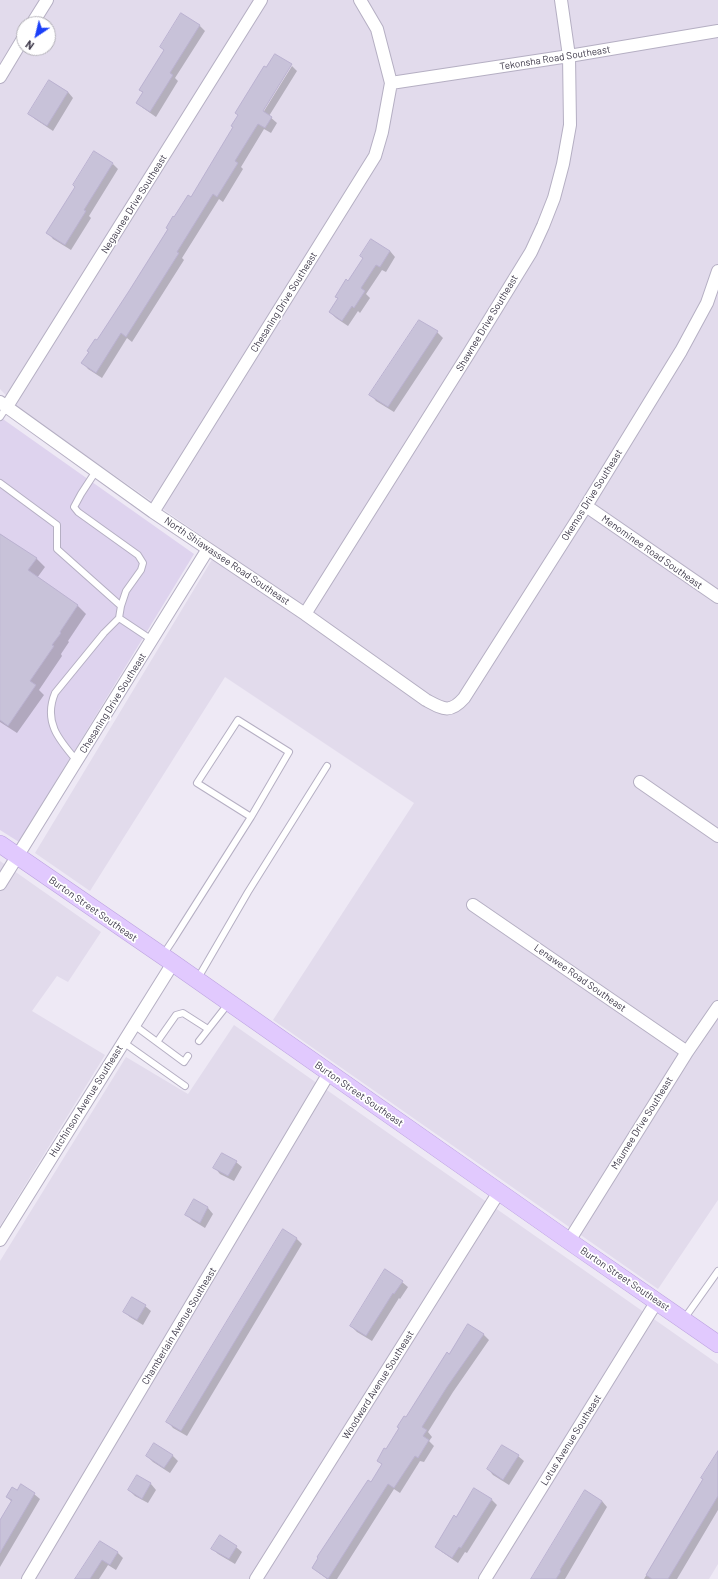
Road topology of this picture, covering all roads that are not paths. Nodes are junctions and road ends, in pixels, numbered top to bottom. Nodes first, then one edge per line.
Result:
1 (46, 0) edge
2 (262, 0) edge
3 (360, 0) edge
4 (561, 0) edge
5 (37, 16) edge
6 (718, 31) edge
7 (16, 50) edge
8 (569, 56) junction
9 (0, 77) edge
10 (391, 83) junction
11 (718, 271) edge
12 (2, 409) edge
13 (96, 471) junction
14 (0, 483) edge
15 (586, 506) junction
16 (154, 512) junction
17 (208, 549) junction
18 (718, 597) edge
19 (120, 606) junction
20 (305, 614) junction
21 (119, 618) junction
22 (152, 640) junction
23 (450, 708) joint
24 (77, 761) junction
25 (327, 766) dead end
26 (640, 782) dead end
27 (251, 817) junction
28 (718, 836) edge
29 (0, 844) edge
30 (17, 856) junction
31 (0, 884) edge
32 (473, 904) dead end
33 (167, 959) junction
34 (197, 980) junction
35 (229, 1002) junction
36 (718, 1007) edge
37 (134, 1025) junction
38 (208, 1030) junction
39 (199, 1041) dead end
40 (124, 1042) junction
41 (157, 1042) junction
42 (687, 1052) junction
43 (186, 1059) dead end
44 (329, 1072) junction
45 (185, 1086) dead end
46 (499, 1192) junction
47 (0, 1240) edge
48 (569, 1241) junction
49 (718, 1271) edge
50 (657, 1301) junction
51 (684, 1320) junction
52 (718, 1344) edge
53 (28, 1579) edge
54 (256, 1579) edge
55 (485, 1579) edge

1 - 5 street
2 - 12 street, Negaunee Drive Southeast
3 - 10 street
4 - 8 street, Shawnee Drive Southeast
6 - 8 street, Tekonsha Road Southeast
7 - 9 street
8 - 10 street, Tekonsha Road Southeast
8 - 20 street, Shawnee Drive Southeast
10 - 16 street, Chesaning Drive Southeast
11 - 15 street, Okemos Drive Southeast
12 - 13 street, North Shiawassee Road Southeast
13 - 16 street, North Shiawassee Road Southeast
13 - 19 lane
14 - 19 lane
15 - 18 street, Menominee Road Southeast
15 - 23 street, Okemos Drive Southeast
16 - 17 street, North Shiawassee Road Southeast
17 - 20 street, North Shiawassee Road Southeast
17 - 22 street, Chesaning Drive Southeast
19 - 21 lane
20 - 23 street, North Shiawassee Road Southeast
21 - 22 lane
21 - 24 lane
22 - 24 street, Chesaning Drive Southeast
24 - 30 street, Chesaning Drive Southeast
25 - 34 lane
26 - 28 street
27 - 27 lane
27 - 33 lane
29 - 30 main road, Burton Street Southeast
30 - 31 street, Chesaning Drive Southeast
30 - 33 main road, Burton Street Southeast
32 - 42 street, Lenawee Road Southeast
33 - 34 main road, Burton Street Southeast
33 - 37 street, Hutchinson Avenue Southeast
34 - 35 main road, Burton Street Southeast
35 - 38 lane
35 - 44 main road, Burton Street Southeast
36 - 42 street, Maumee Drive Southeast
37 - 40 street, Hutchinson Avenue Southeast
37 - 41 lane
38 - 39 lane
38 - 41 lane
40 - 45 lane
40 - 47 street, Hutchinson Avenue Southeast
41 - 43 lane
42 - 48 street, Maumee Drive Southeast
44 - 46 main road, Burton Street Southeast
44 - 53 street, Chamberlain Avenue Southeast
46 - 48 main road, Burton Street Southeast
46 - 54 street, Woodward Avenue Southeast
48 - 50 main road, Burton Street Southeast
49 - 51 lane
50 - 51 main road, Burton Street Southeast
50 - 55 street, Lotus Avenue Southeast
51 - 52 main road, Burton Street Southeast

